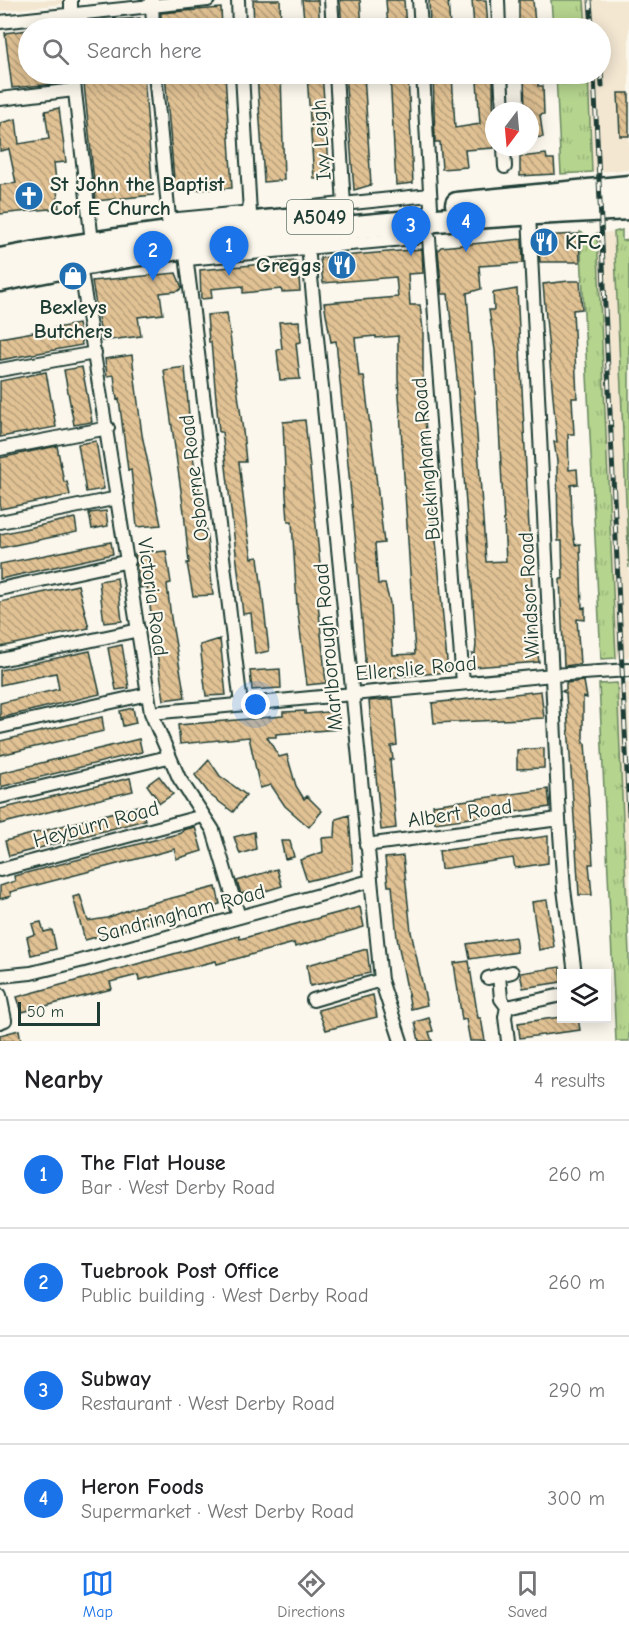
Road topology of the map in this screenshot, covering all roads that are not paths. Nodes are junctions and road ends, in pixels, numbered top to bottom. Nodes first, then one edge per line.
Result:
1 (70, 0) edge
2 (208, 0) edge
3 (238, 0) edge
4 (331, 0) edge
5 (419, 0) edge
6 (498, 0) edge
7 (152, 3) edge
8 (71, 18) edge
9 (88, 18) edge
10 (153, 18) edge
11 (239, 18) edge
12 (332, 18) edge
13 (420, 18) edge
14 (499, 18) edge
15 (0, 22) edge
16 (18, 22) edge
17 (74, 84) edge
18 (156, 84) edge
19 (243, 84) edge
20 (337, 84) edge
21 (424, 84) edge
22 (501, 84) edge
23 (74, 90) junction
24 (0, 99) edge
25 (502, 102) edge
26 (504, 156) edge
27 (505, 167) dead end
28 (629, 187) edge
29 (344, 205) junction
30 (629, 208) edge
31 (250, 213) junction
32 (430, 214) junction
33 (529, 214) junction
34 (178, 240) junction
35 (92, 242) junction
36 (308, 247) junction
37 (0, 260) edge
38 (80, 265) junction
39 (0, 280) edge
40 (95, 353) junction
41 (0, 370) edge
42 (108, 428) junction
43 (0, 449) edge
44 (118, 498) junction
45 (0, 522) edge
46 (129, 561) junction
47 (0, 589) edge
48 (139, 630) junction
49 (0, 660) edge
50 (629, 670) edge
51 (553, 675) junction
52 (463, 683) junction
53 (351, 693) junction
54 (148, 694) junction
55 (242, 704) junction
56 (151, 713) junction
57 (0, 727) edge
58 (168, 757) junction
59 (0, 797) edge
60 (202, 816) junction
61 (560, 819) junction
62 (366, 845) junction
63 (0, 870) edge
64 (370, 881) junction
65 (239, 917) junction
66 (574, 969) edge
67 (512, 972) dead end
68 (0, 976) edge
69 (381, 980) junction
70 (0, 995) edge
71 (557, 996) edge
72 (313, 1000) dead end
73 (507, 1007) junction
74 (0, 1022) edge
75 (401, 1041) edge
76 (508, 1041) edge

1 - 8 street
2 - 7 street
3 - 11 street
4 - 12 street
5 - 13 street
6 - 14 street
7 - 9 street
7 - 10 street
15 - 16 street
17 - 23 street
18 - 34 street, Osborne Road
19 - 31 street
20 - 29 street, Ivy Leigh
21 - 32 street, Buckingham Road
22 - 25 street
23 - 24 street
23 - 35 street
26 - 27 street
28 - 32 highway, A5049
29 - 31 street
29 - 32 street
30 - 33 highway, A5049
31 - 34 street
32 - 33 highway, A5049
32 - 34 highway, A5049
32 - 36 street
32 - 52 street, Buckingham Road
33 - 51 street, Windsor Road
34 - 35 highway, A5049
34 - 36 street
34 - 38 highway, A5049
34 - 55 street, Osborne Road
35 - 37 highway, A5049
36 - 53 street, Marlborough Road
38 - 39 highway, A5049
38 - 40 street, Victoria Road
40 - 41 street
40 - 42 street, Victoria Road
42 - 43 street
42 - 44 street, Victoria Road
44 - 45 street
44 - 46 street, Victoria Road
46 - 47 street
46 - 48 street, Victoria Road
48 - 49 street
48 - 54 street, Victoria Road
50 - 51 street, Ellerslie Road
51 - 52 street, Ellerslie Road
51 - 61 street, Windsor Road
52 - 53 street, Ellerslie Road
53 - 55 street, Ellerslie Road
53 - 62 street, Marlborough Road
54 - 56 street, Victoria Road
54 - 57 street
55 - 56 street, Ellerslie Road
56 - 58 street, Victoria Road
58 - 59 street
58 - 60 street, Victoria Road
60 - 63 street, Heyburn Road
60 - 65 street, Victoria Road
61 - 62 street, Albert Road
61 - 66 street, Windsor Road
62 - 64 street, Marlborough Road
64 - 65 street, Sandringham Road
64 - 69 street, Marlborough Road
65 - 68 street, Sandringham Road
67 - 73 street
69 - 72 street
69 - 75 street, Marlborough Road
70 - 74 street
71 - 73 street
73 - 76 street

